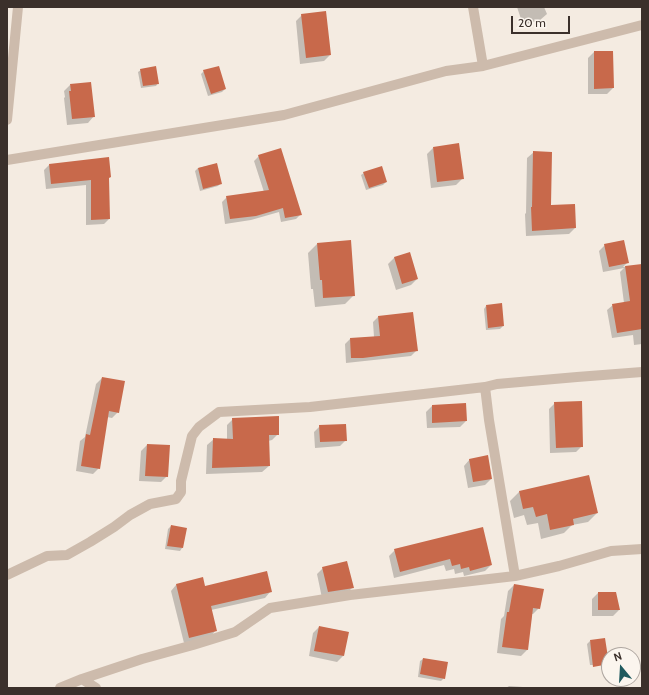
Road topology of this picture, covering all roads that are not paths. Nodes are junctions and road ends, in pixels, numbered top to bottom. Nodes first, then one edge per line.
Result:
1 (18, 7) edge
2 (473, 7) edge
3 (642, 25) edge
4 (483, 66) junction
5 (7, 120) edge
6 (7, 160) edge
7 (642, 372) edge
8 (485, 387) junction
9 (642, 549) edge
10 (7, 575) edge
11 (515, 576) junction
12 (82, 678) junction
13 (60, 688) edge
14 (96, 688) edge

1 - 5 street
2 - 4 street
3 - 4 street
4 - 6 street
7 - 8 street
8 - 10 street
8 - 11 street
9 - 11 street
11 - 12 street
12 - 13 street
12 - 14 street

